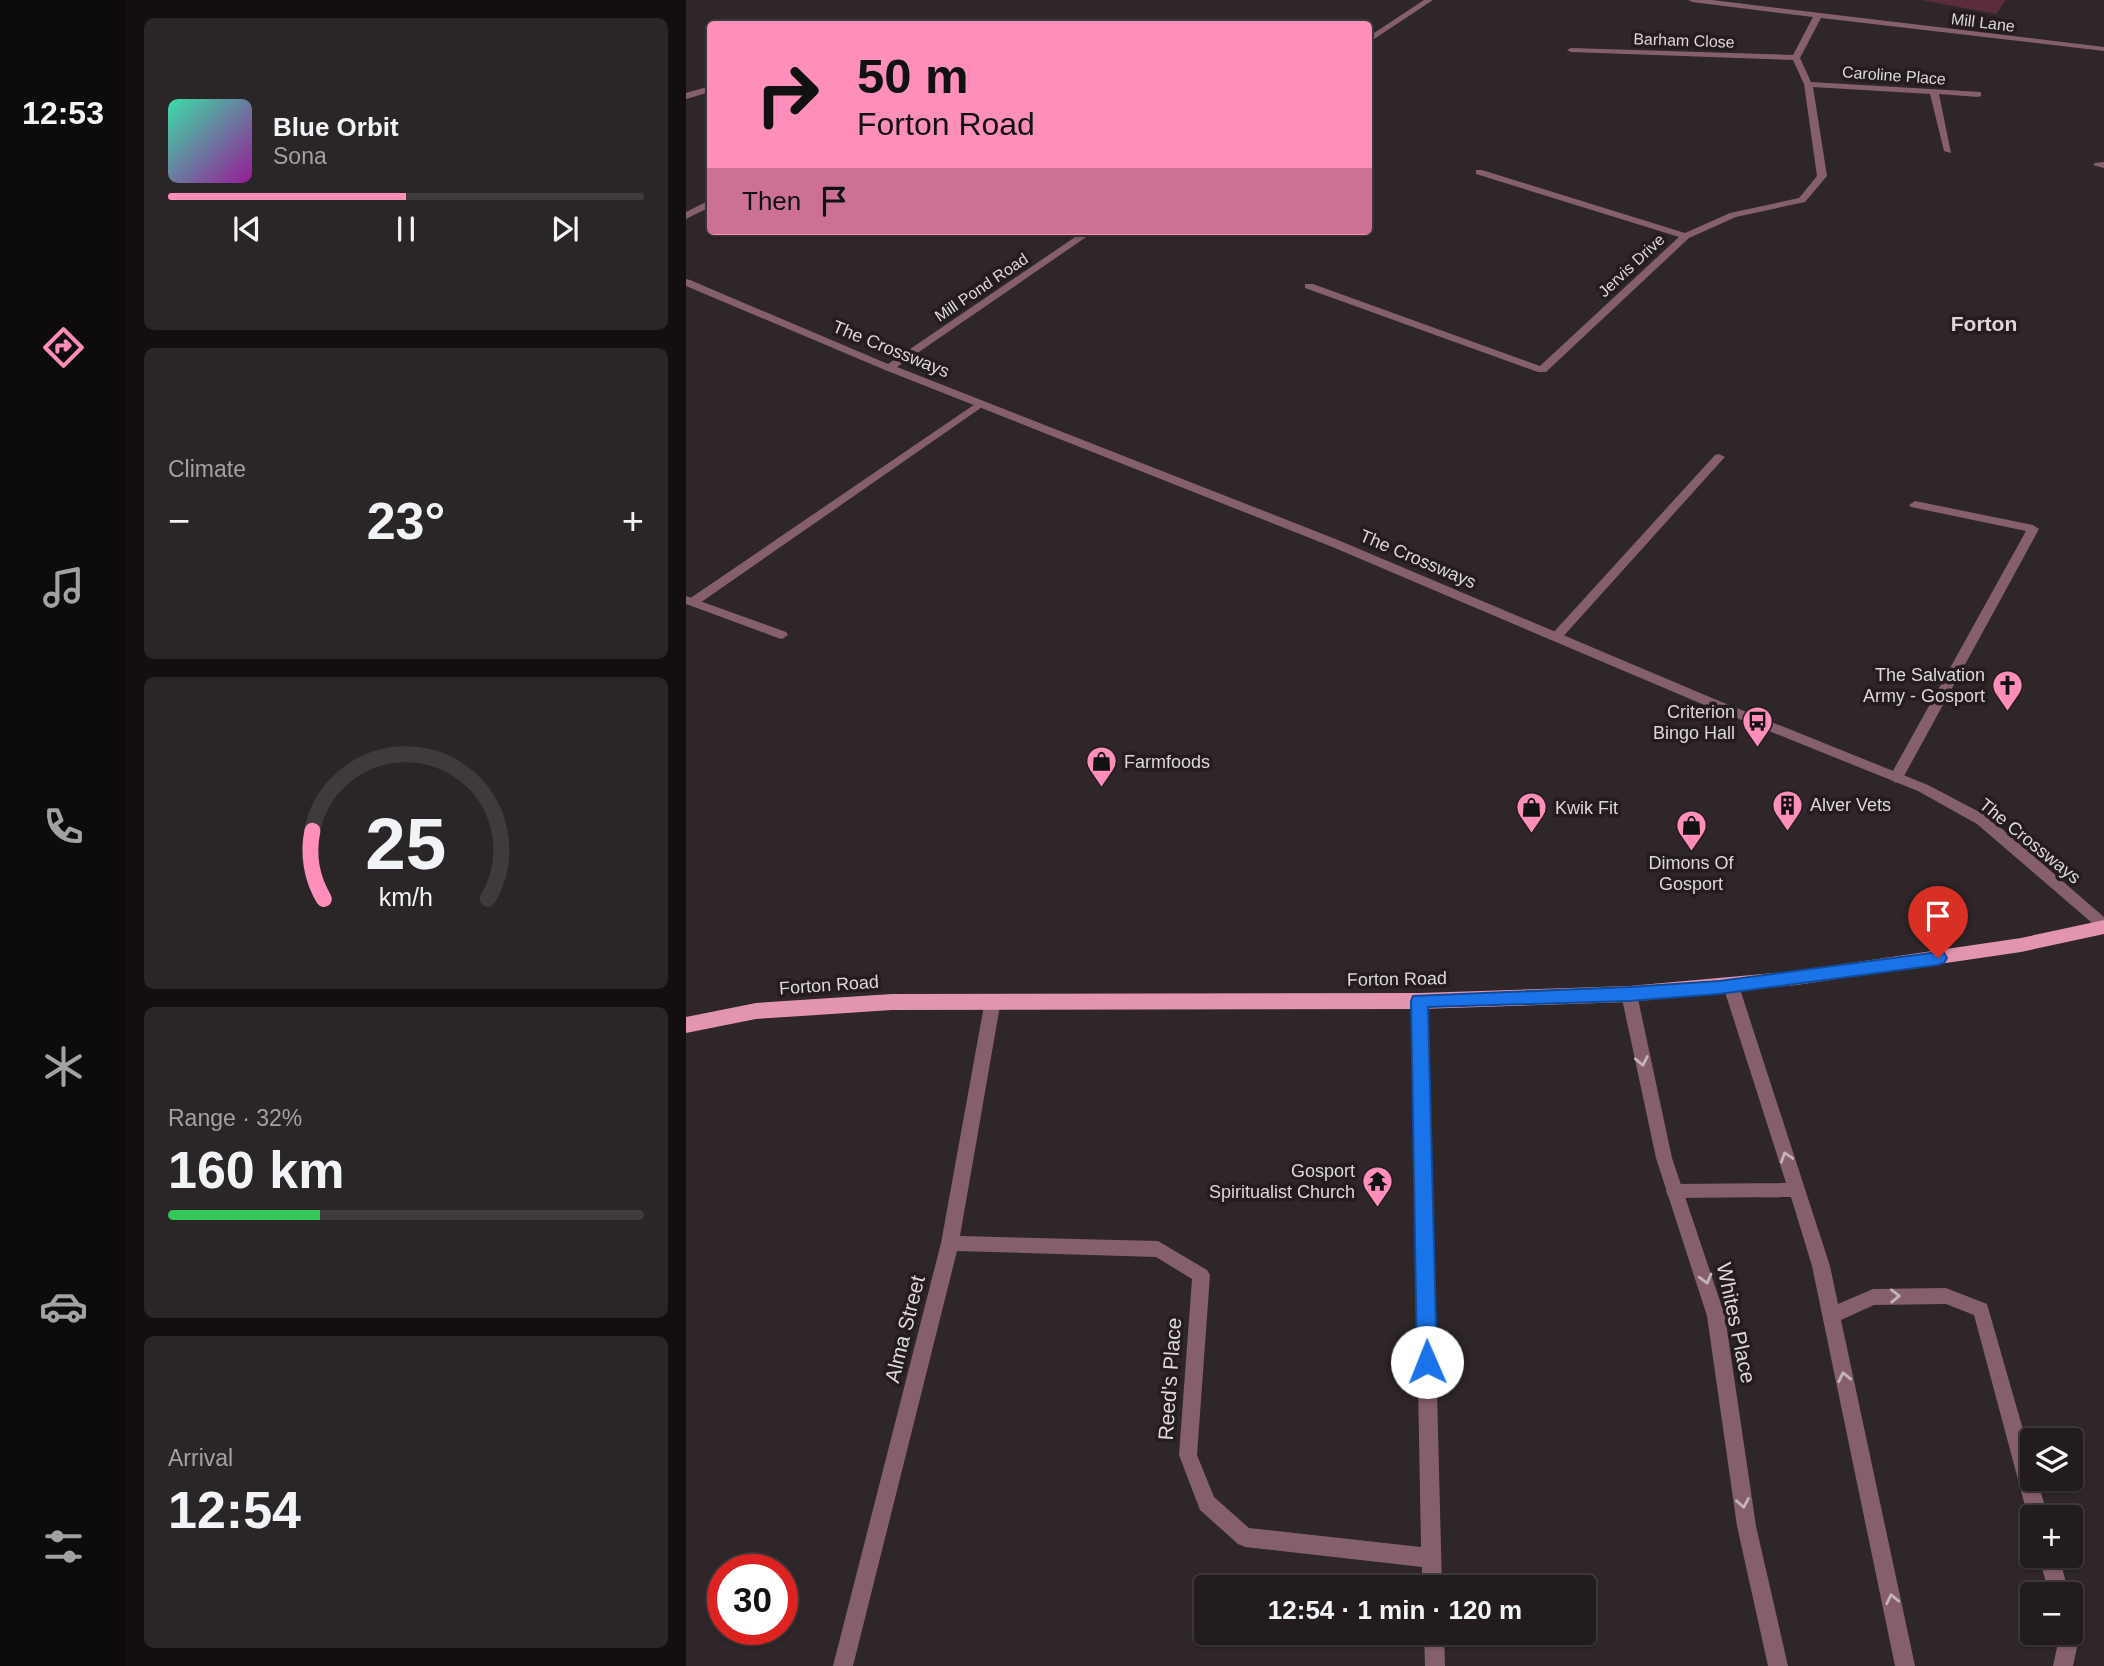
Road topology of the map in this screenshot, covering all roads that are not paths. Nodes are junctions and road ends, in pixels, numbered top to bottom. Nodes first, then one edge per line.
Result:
1 (1429, 0) edge
2 (1692, 0) edge
3 (1818, 15) junction
4 (1372, 38) edge
5 (2104, 49) edge
6 (1571, 50) dead end
7 (1796, 58) junction
8 (1808, 84) junction
9 (707, 90) edge
10 (1934, 92) junction
11 (1978, 94) dead end
12 (686, 96) edge
13 (1948, 151) dead end
14 (1479, 172) dead end
15 (707, 205) edge
16 (686, 216) edge
17 (1084, 235) edge
18 (1686, 236) junction
19 (686, 282) edge
20 (1309, 286) dead end
21 (889, 368) junction
22 (981, 403) junction
23 (1719, 457) dead end
24 (1915, 505) dead end
25 (688, 602) edge
26 (782, 635) dead end
27 (1556, 637) junction
28 (1896, 778) junction
29 (2104, 926) edge
30 (1731, 986) junction
31 (1629, 994) junction
32 (993, 1000) junction
33 (1419, 1001) junction
34 (686, 1025) edge
35 (1796, 1190) junction
36 (1674, 1191) junction
37 (950, 1243) junction
38 (1831, 1316) junction
39 (2035, 1505) edge
40 (1431, 1558) junction
41 (1432, 1575) edge
42 (1434, 1645) edge
43 (2067, 1645) edge
44 (843, 1666) edge
45 (1435, 1666) edge
46 (1778, 1666) edge
47 (1905, 1666) edge
48 (2063, 1666) edge

1 - 4 street
2 - 3 street, Mill Lane
3 - 5 street, Mill Lane
3 - 7 street
6 - 7 street, Barham Close
7 - 8 street, Jervis Drive
8 - 10 street, Caroline Place
8 - 18 street, Jervis Drive
9 - 12 street
10 - 11 street, Caroline Place
10 - 13 street
14 - 18 street
15 - 16 street
17 - 21 street, Mill Pond Road
18 - 20 street, Jervis Drive
19 - 21 street, The Crossways
21 - 22 street, The Crossways
22 - 25 street
22 - 27 street, The Crossways
23 - 27 street
24 - 28 street
25 - 26 street
27 - 28 street, The Crossways
28 - 29 street, The Crossways
29 - 30 main road, Forton Road
30 - 31 main road, Forton Road
35 -> 30 street
31 - 33 main road, Forton Road
31 -> 36 street, Whites Place
32 - 33 main road, Forton Road
32 - 34 main road, Forton Road
32 - 37 street, Alma Street
33 - 40 street
35 - 36 street
35 - 38 street
36 -> 46 street, Whites Place
37 - 40 street, Reed's Place
37 - 44 street, Alma Street
38 -> 39 street
47 -> 38 street
40 - 41 street
42 - 45 street
43 - 48 street

